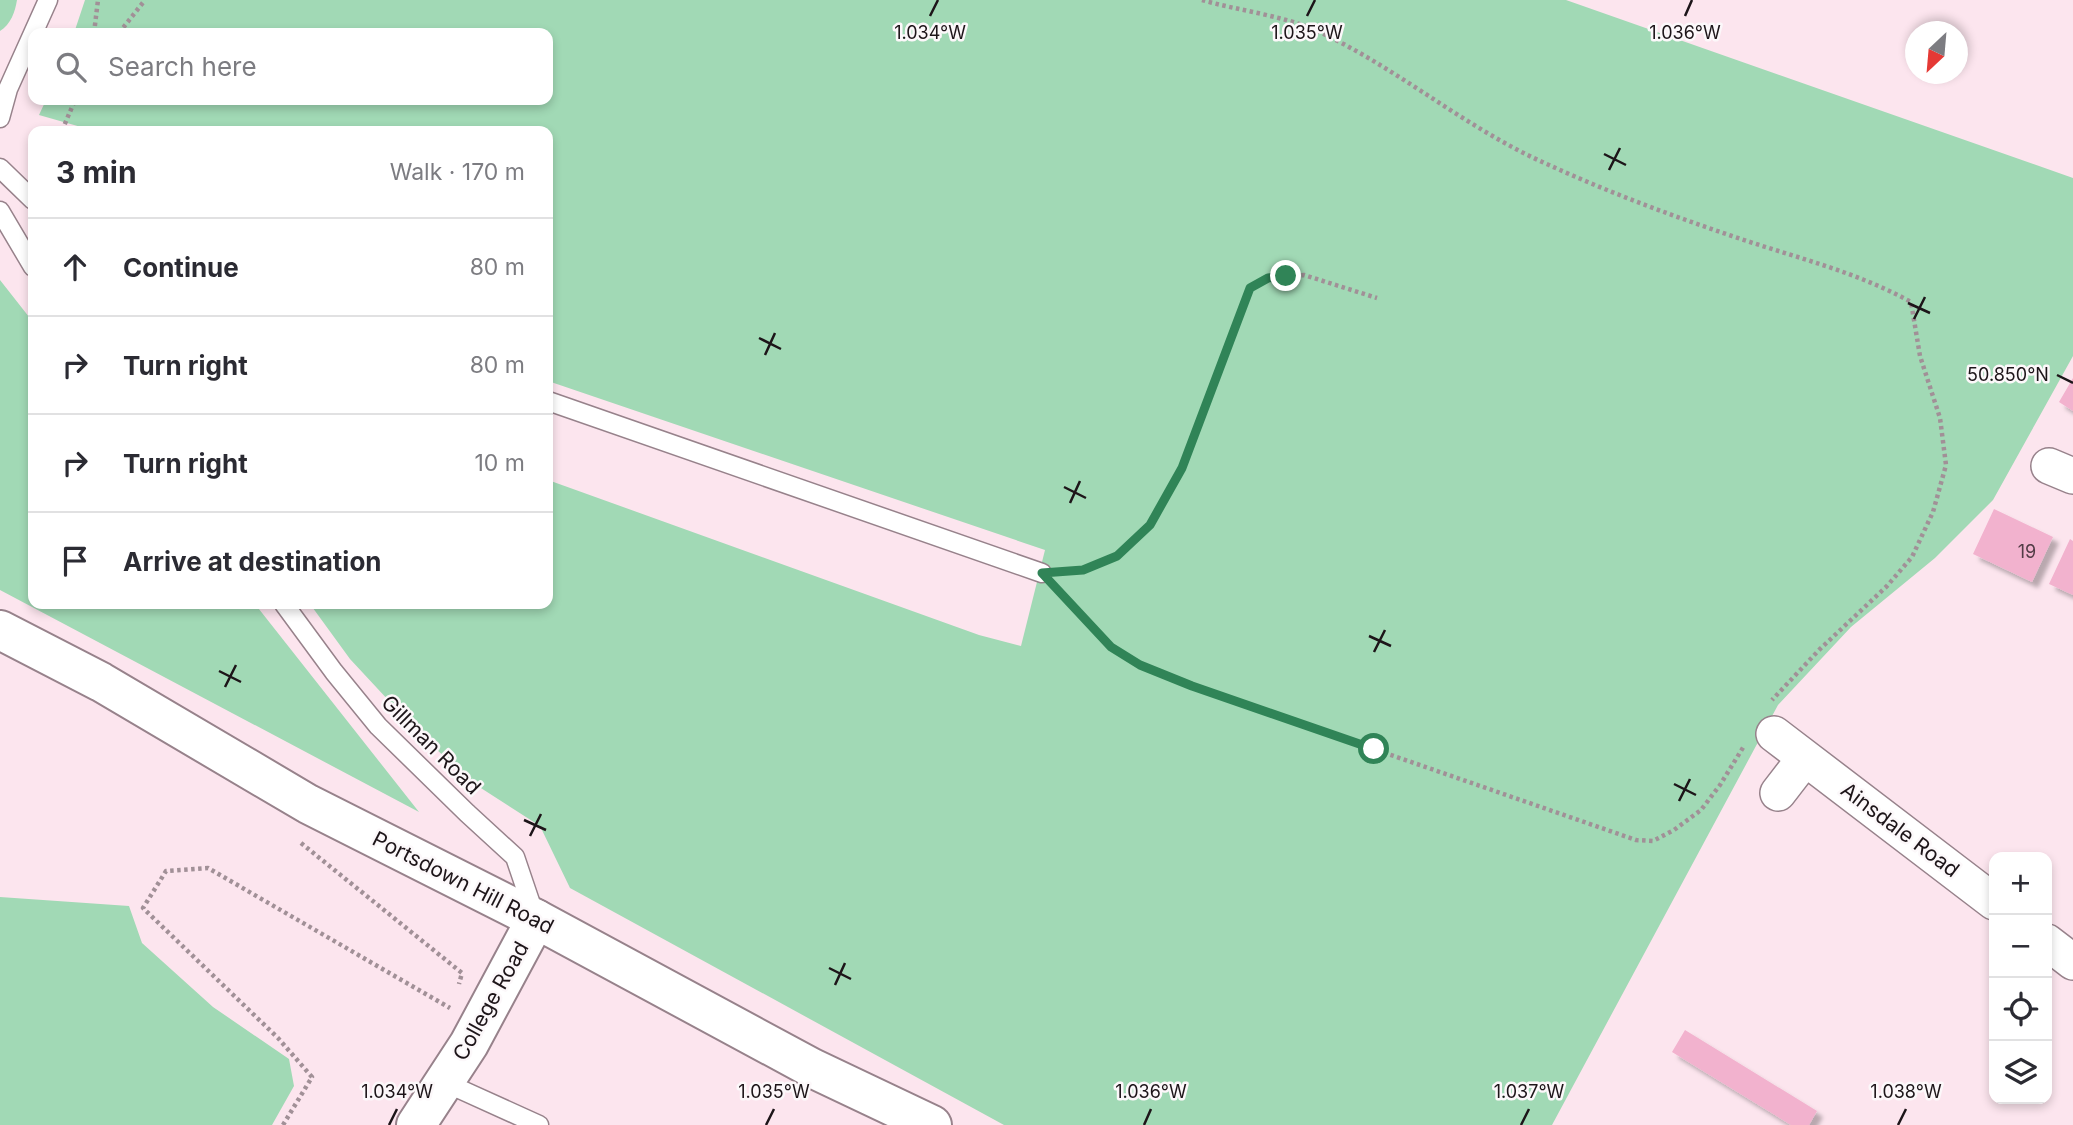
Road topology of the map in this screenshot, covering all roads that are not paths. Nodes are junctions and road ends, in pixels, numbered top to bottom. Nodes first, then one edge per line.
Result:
1 (48, 0) edge
2 (34, 28) edge
3 (28, 40) edge
4 (4, 88) edge
5 (0, 118) edge
6 (0, 168) edge
7 (28, 195) edge
8 (0, 211) edge
9 (28, 259) edge
10 (553, 403) edge
11 (1042, 573) road end
12 (288, 609) edge
13 (0, 629) edge
14 (1764, 724) road end
15 (1805, 758) junction
16 (1778, 793) dead end
17 (1989, 898) edge
18 (537, 919) junction
19 (2052, 946) edge
20 (2073, 962) edge
21 (444, 1082) junction
22 (416, 1125) edge
23 (538, 1125) edge
24 (932, 1125) edge

1 - 2 lane
3 - 4 lane
4 - 5 lane
6 - 7 lane
8 - 9 lane
10 - 11 lane
12 - 18 lane, Gillman Road
13 - 18 main road, Portsdown Hill Road
14 - 15 street, Ainsdale Road
15 - 16 street
15 - 17 street, Ainsdale Road
18 - 21 main road, College Road
18 - 24 main road, Portsdown Hill Road
19 - 20 street
21 - 22 main road, College Road
21 - 23 lane

